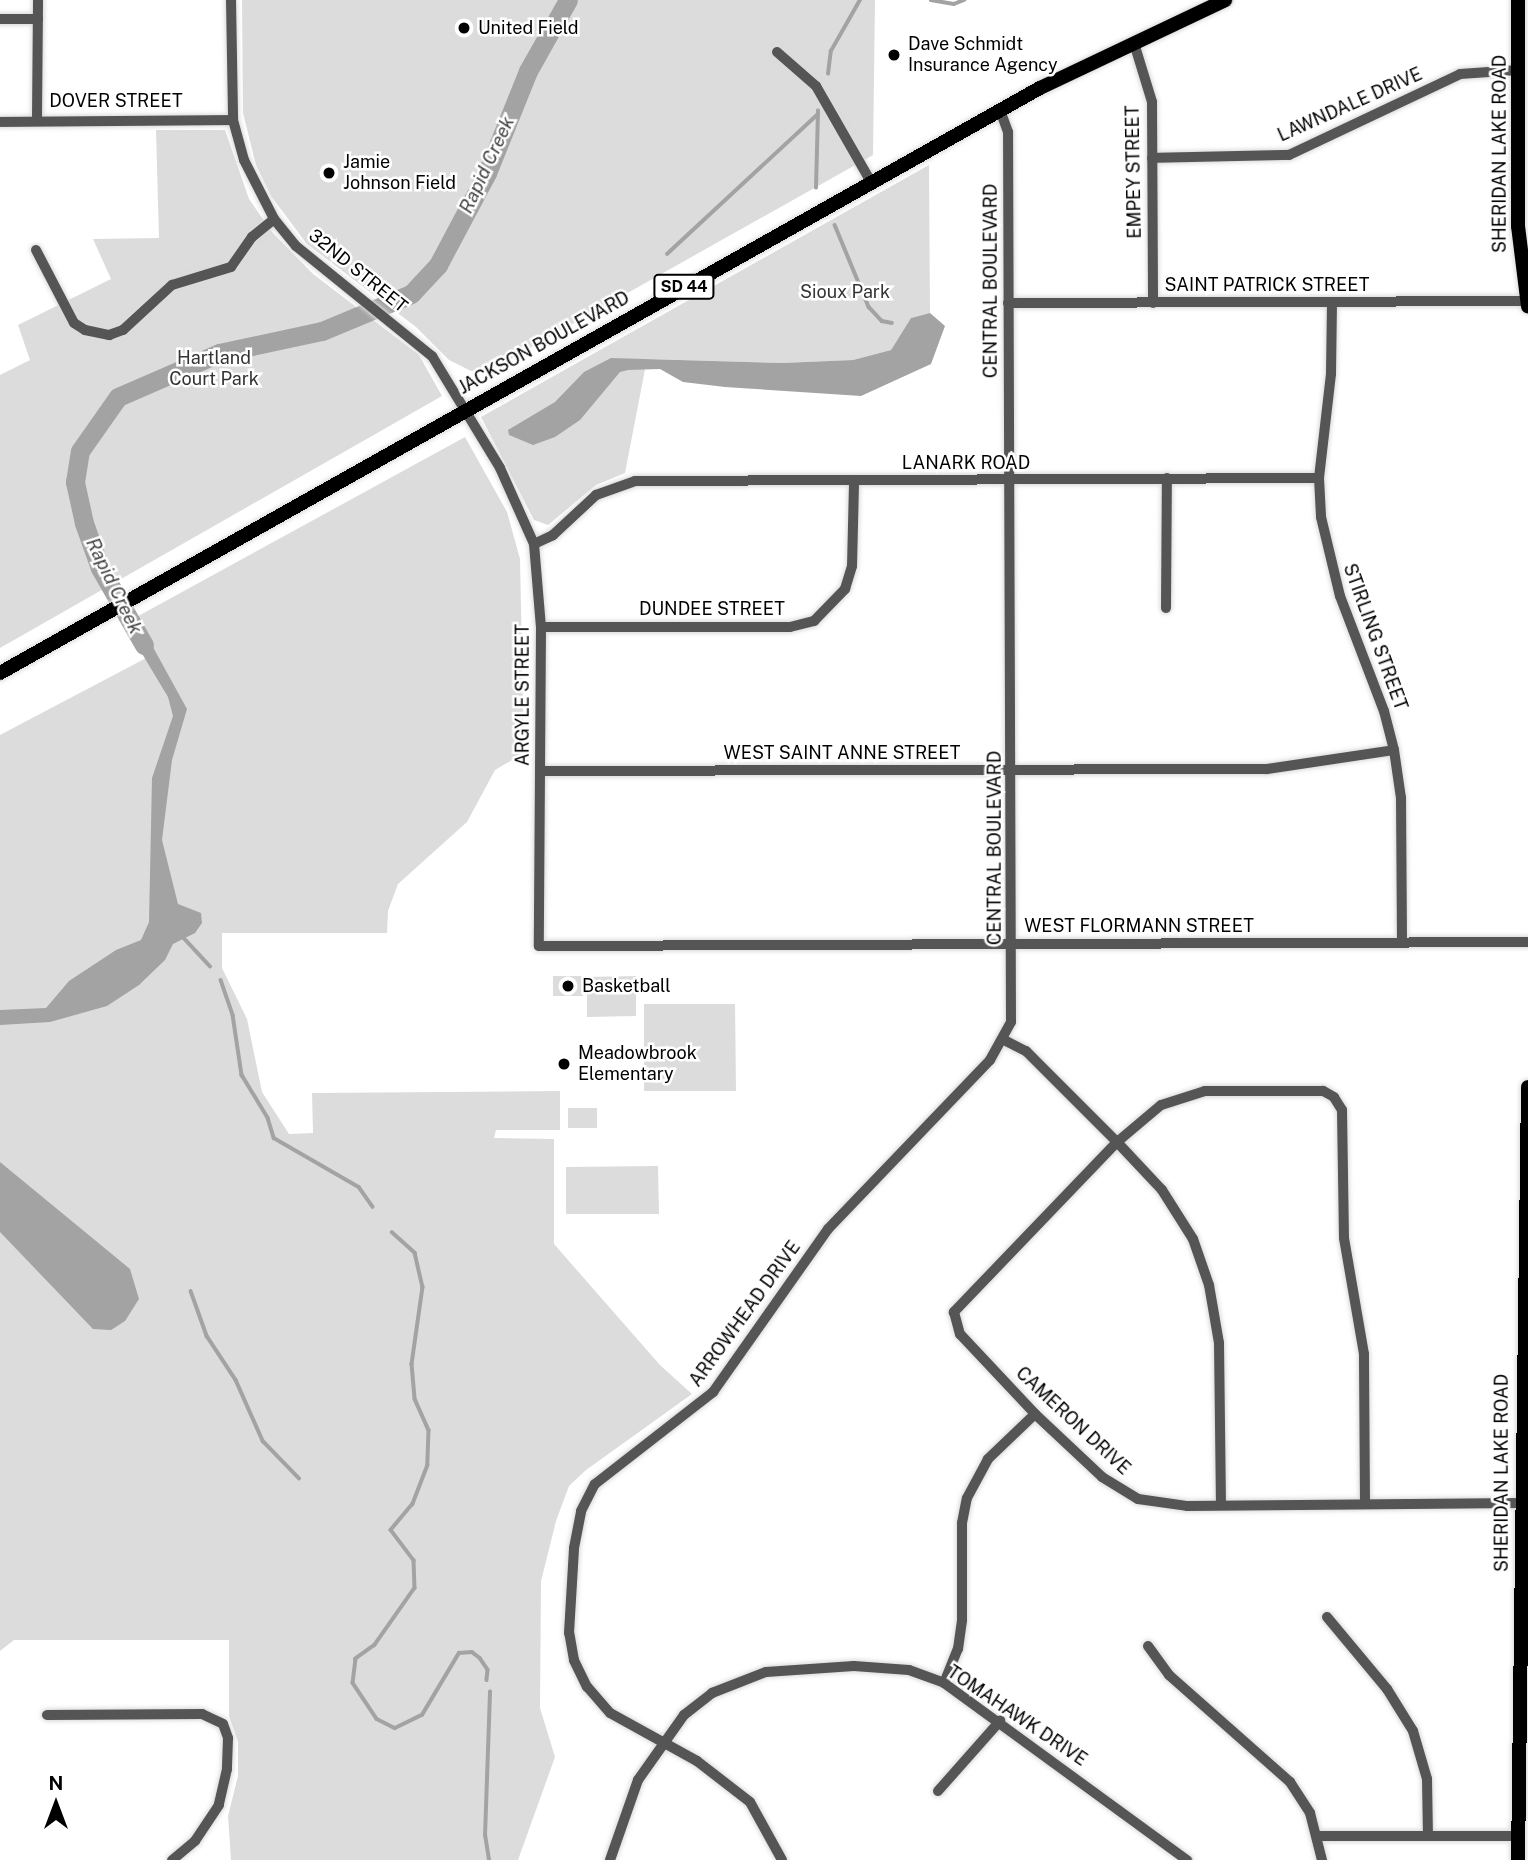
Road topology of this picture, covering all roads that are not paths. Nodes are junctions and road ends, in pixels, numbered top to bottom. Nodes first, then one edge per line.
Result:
1 (38, 0) edge
2 (232, 0) edge
3 (1225, 0) edge
4 (1518, 0) edge
5 (0, 19) edge
6 (38, 19) junction
7 (1134, 43) junction
8 (777, 52) dead end
9 (1518, 70) junction
10 (1000, 110) junction
11 (37, 118) junction
12 (233, 120) junction
13 (0, 122) edge
14 (1152, 158) junction
15 (871, 181) junction
16 (1523, 207) edge
17 (274, 219) junction
18 (36, 250) dead end
19 (1332, 302) junction
20 (1008, 303) junction
21 (1153, 303) junction
22 (1527, 304) edge
23 (466, 410) junction
24 (1167, 478) junction
25 (1319, 478) junction
26 (1011, 480) junction
27 (854, 481) junction
28 (534, 544) junction
29 (1166, 608) dead end
30 (541, 627) junction
31 (0, 673) edge
32 (1394, 750) junction
33 (1013, 769) junction
34 (540, 771) junction
35 (1402, 942) junction
36 (1528, 942) edge
37 (1013, 945) junction
38 (540, 946) joint
39 (1004, 1040) junction
40 (1528, 1087) edge
41 (1117, 1142) junction
42 (1035, 1414) junction
43 (1365, 1503) junction
44 (1521, 1503) junction
45 (1221, 1504) junction
46 (1326, 1617) dead end
47 (1148, 1646) dead end
48 (1524, 1649) edge
49 (944, 1683) junction
50 (47, 1715) dead end
51 (1000, 1721) junction
52 (662, 1742) junction
53 (1524, 1775) edge
54 (938, 1791) dead end
55 (1318, 1836) junction
56 (1428, 1836) junction
57 (1519, 1836) junction
58 (172, 1860) edge
59 (610, 1860) edge
60 (782, 1860) edge
61 (1187, 1860) edge
62 (1322, 1860) edge
63 (1518, 1860) edge

1 - 6 street
2 - 12 street, 32ND STREET
3 - 7 main road, JACKSON BOULEVARD / SD 44
4 - 9 main road, SHERIDAN LAKE ROAD
5 - 6 street
6 - 11 street
7 - 10 main road, JACKSON BOULEVARD / SD 44
7 - 14 street, EMPEY STREET
8 - 15 street
9 - 14 street, LAWNDALE DRIVE
9 - 16 main road, SHERIDAN LAKE ROAD
10 - 15 main road, JACKSON BOULEVARD / SD 44
10 - 20 street, CENTRAL BOULEVARD
11 - 12 street, DOVER STREET
11 - 13 street, DOVER STREET
12 - 17 street, 32ND STREET
14 - 21 street, EMPEY STREET
15 - 23 main road, JACKSON BOULEVARD / SD 44
16 - 22 main road, SHERIDAN LAKE ROAD
17 - 18 street
17 - 23 street, 32ND STREET
19 - 21 street, SAINT PATRICK STREET
19 - 22 street, SAINT PATRICK STREET
19 - 25 street, STIRLING STREET
20 - 21 street, SAINT PATRICK STREET
20 - 26 street, CENTRAL BOULEVARD
23 - 28 street, 32ND STREET
23 - 31 main road, JACKSON BOULEVARD / SD 44
24 - 25 street, LANARK ROAD
24 - 26 street, LANARK ROAD
24 - 29 street
25 - 32 street, STIRLING STREET
26 - 27 street, LANARK ROAD
26 - 33 street, CENTRAL BOULEVARD
27 - 28 street, LANARK ROAD
27 - 30 street, DUNDEE STREET
28 - 30 street, ARGYLE STREET
30 - 34 street, ARGYLE STREET
32 - 33 street, WEST SAINT ANNE STREET
32 - 35 street, STIRLING STREET
33 - 34 street, WEST SAINT ANNE STREET
33 - 37 street, CENTRAL BOULEVARD
34 - 38 street, ARGYLE STREET
35 - 36 street, WEST FLORMANN STREET
35 - 37 street, WEST FLORMANN STREET
37 - 38 street, WEST FLORMANN STREET
37 - 39 street, CENTRAL BOULEVARD
39 - 41 street
39 - 52 street, ARROWHEAD DRIVE
40 - 44 main road, SHERIDAN LAKE ROAD
41 - 42 street, CAMERON DRIVE
41 - 43 street
41 - 45 street
42 - 45 street, CAMERON DRIVE
42 - 49 street
43 - 44 street, CAMERON DRIVE
43 - 45 street, CAMERON DRIVE
44 - 48 main road, SHERIDAN LAKE ROAD
46 - 56 street
47 - 55 street
48 - 53 main road, SHERIDAN LAKE ROAD
49 - 51 street, TOMAHAWK DRIVE
49 - 52 street, TOMAHAWK DRIVE
50 - 58 street
51 - 54 street
51 - 61 street, TOMAHAWK DRIVE
52 - 59 street, TOMAHAWK DRIVE
52 - 60 street, ARROWHEAD DRIVE
53 - 57 main road, SHERIDAN LAKE ROAD
55 - 56 street
55 - 62 street
56 - 57 street
57 - 63 main road, SHERIDAN LAKE ROAD

